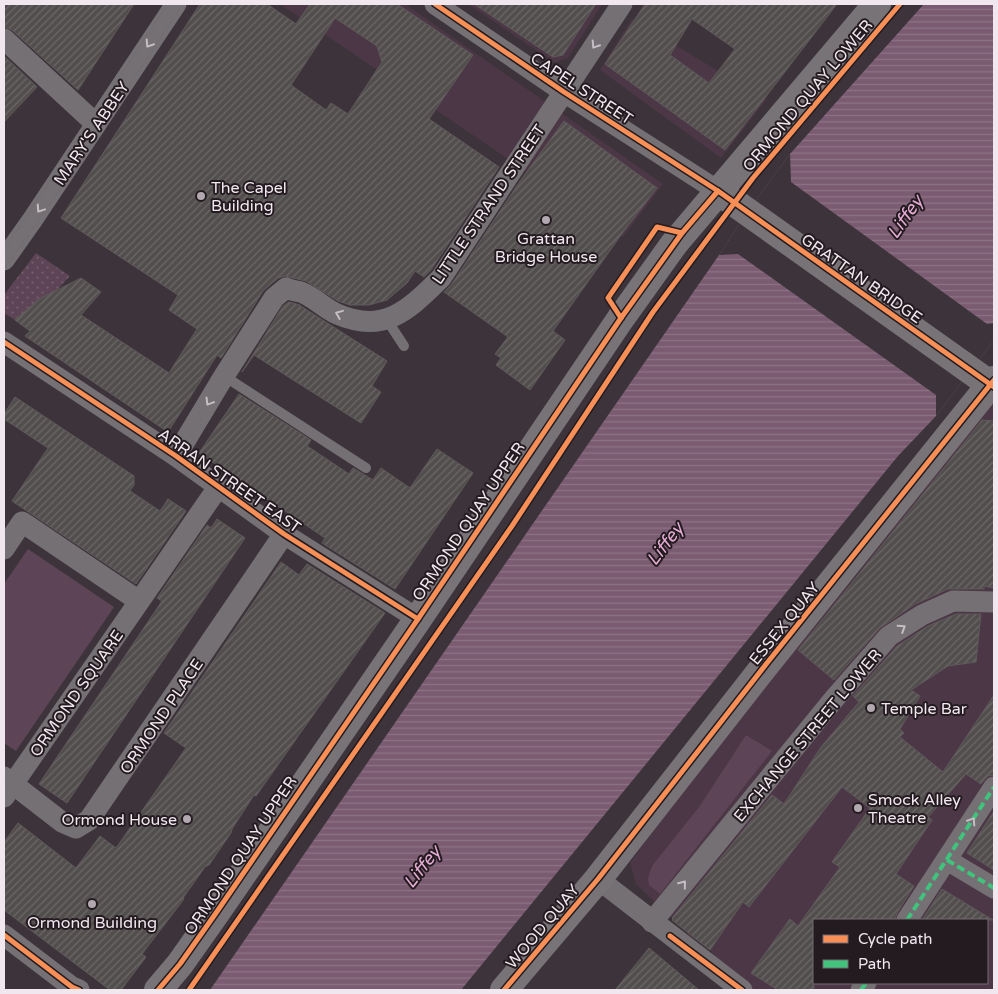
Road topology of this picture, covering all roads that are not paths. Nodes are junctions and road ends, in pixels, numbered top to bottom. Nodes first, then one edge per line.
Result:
1 (176, 4) edge
2 (435, 4) edge
3 (622, 4) edge
4 (877, 4) edge
5 (4, 39) edge
6 (564, 92) junction
7 (96, 124) junction
8 (718, 192) junction
9 (4, 260) edge
10 (387, 320) junction
11 (4, 342) edge
12 (404, 346) dead end
13 (224, 376) junction
14 (988, 380) edge
15 (176, 456) junction
16 (366, 468) dead end
17 (220, 486) junction
18 (284, 534) junction
19 (4, 549) edge
20 (139, 602) junction
21 (994, 602) edge
22 (418, 619) junction
23 (7, 786) edge
24 (994, 787) edge
25 (947, 860) junction
26 (598, 879) junction
27 (994, 888) edge
28 (908, 919) edge
29 (652, 922) junction
30 (4, 935) edge
31 (79, 990) edge
32 (158, 990) edge
33 (504, 990) edge
34 (742, 990) edge

1 -> 7 street, MARY'S ABBEY
2 - 6 street, CAPEL STREET
3 -> 6 street, LITTLE STRAND STREET
4 - 8 main road, ORMOND QUAY LOWER
5 - 7 street
6 - 8 street, CAPEL STREET
6 - 10 street, LITTLE STRAND STREET
7 -> 9 street, MARY'S ABBEY
8 - 14 main road, GRATTAN BRIDGE
8 - 22 main road, ORMOND QUAY UPPER
10 - 12 lane
10 -> 13 street, LITTLE STRAND STREET
11 - 15 street, ARRAN STREET EAST
13 -> 15 street, LITTLE STRAND STREET
13 - 16 lane
14 - 26 main road, ESSEX QUAY
15 - 17 street, ARRAN STREET EAST
17 - 18 street, ARRAN STREET EAST
17 - 20 street, ORMOND SQUARE
18 - 22 street, ARRAN STREET EAST
18 - 23 street, ORMOND PLACE
19 - 20 street
20 - 23 street, ORMOND SQUARE
29 -> 21 street, EXCHANGE STREET LOWER
22 - 32 main road, ORMOND QUAY UPPER
25 -> 24 street
25 - 27 street
25 - 28 street
26 - 29 street
26 - 33 main road, WOOD QUAY
29 - 34 street
30 - 31 street

